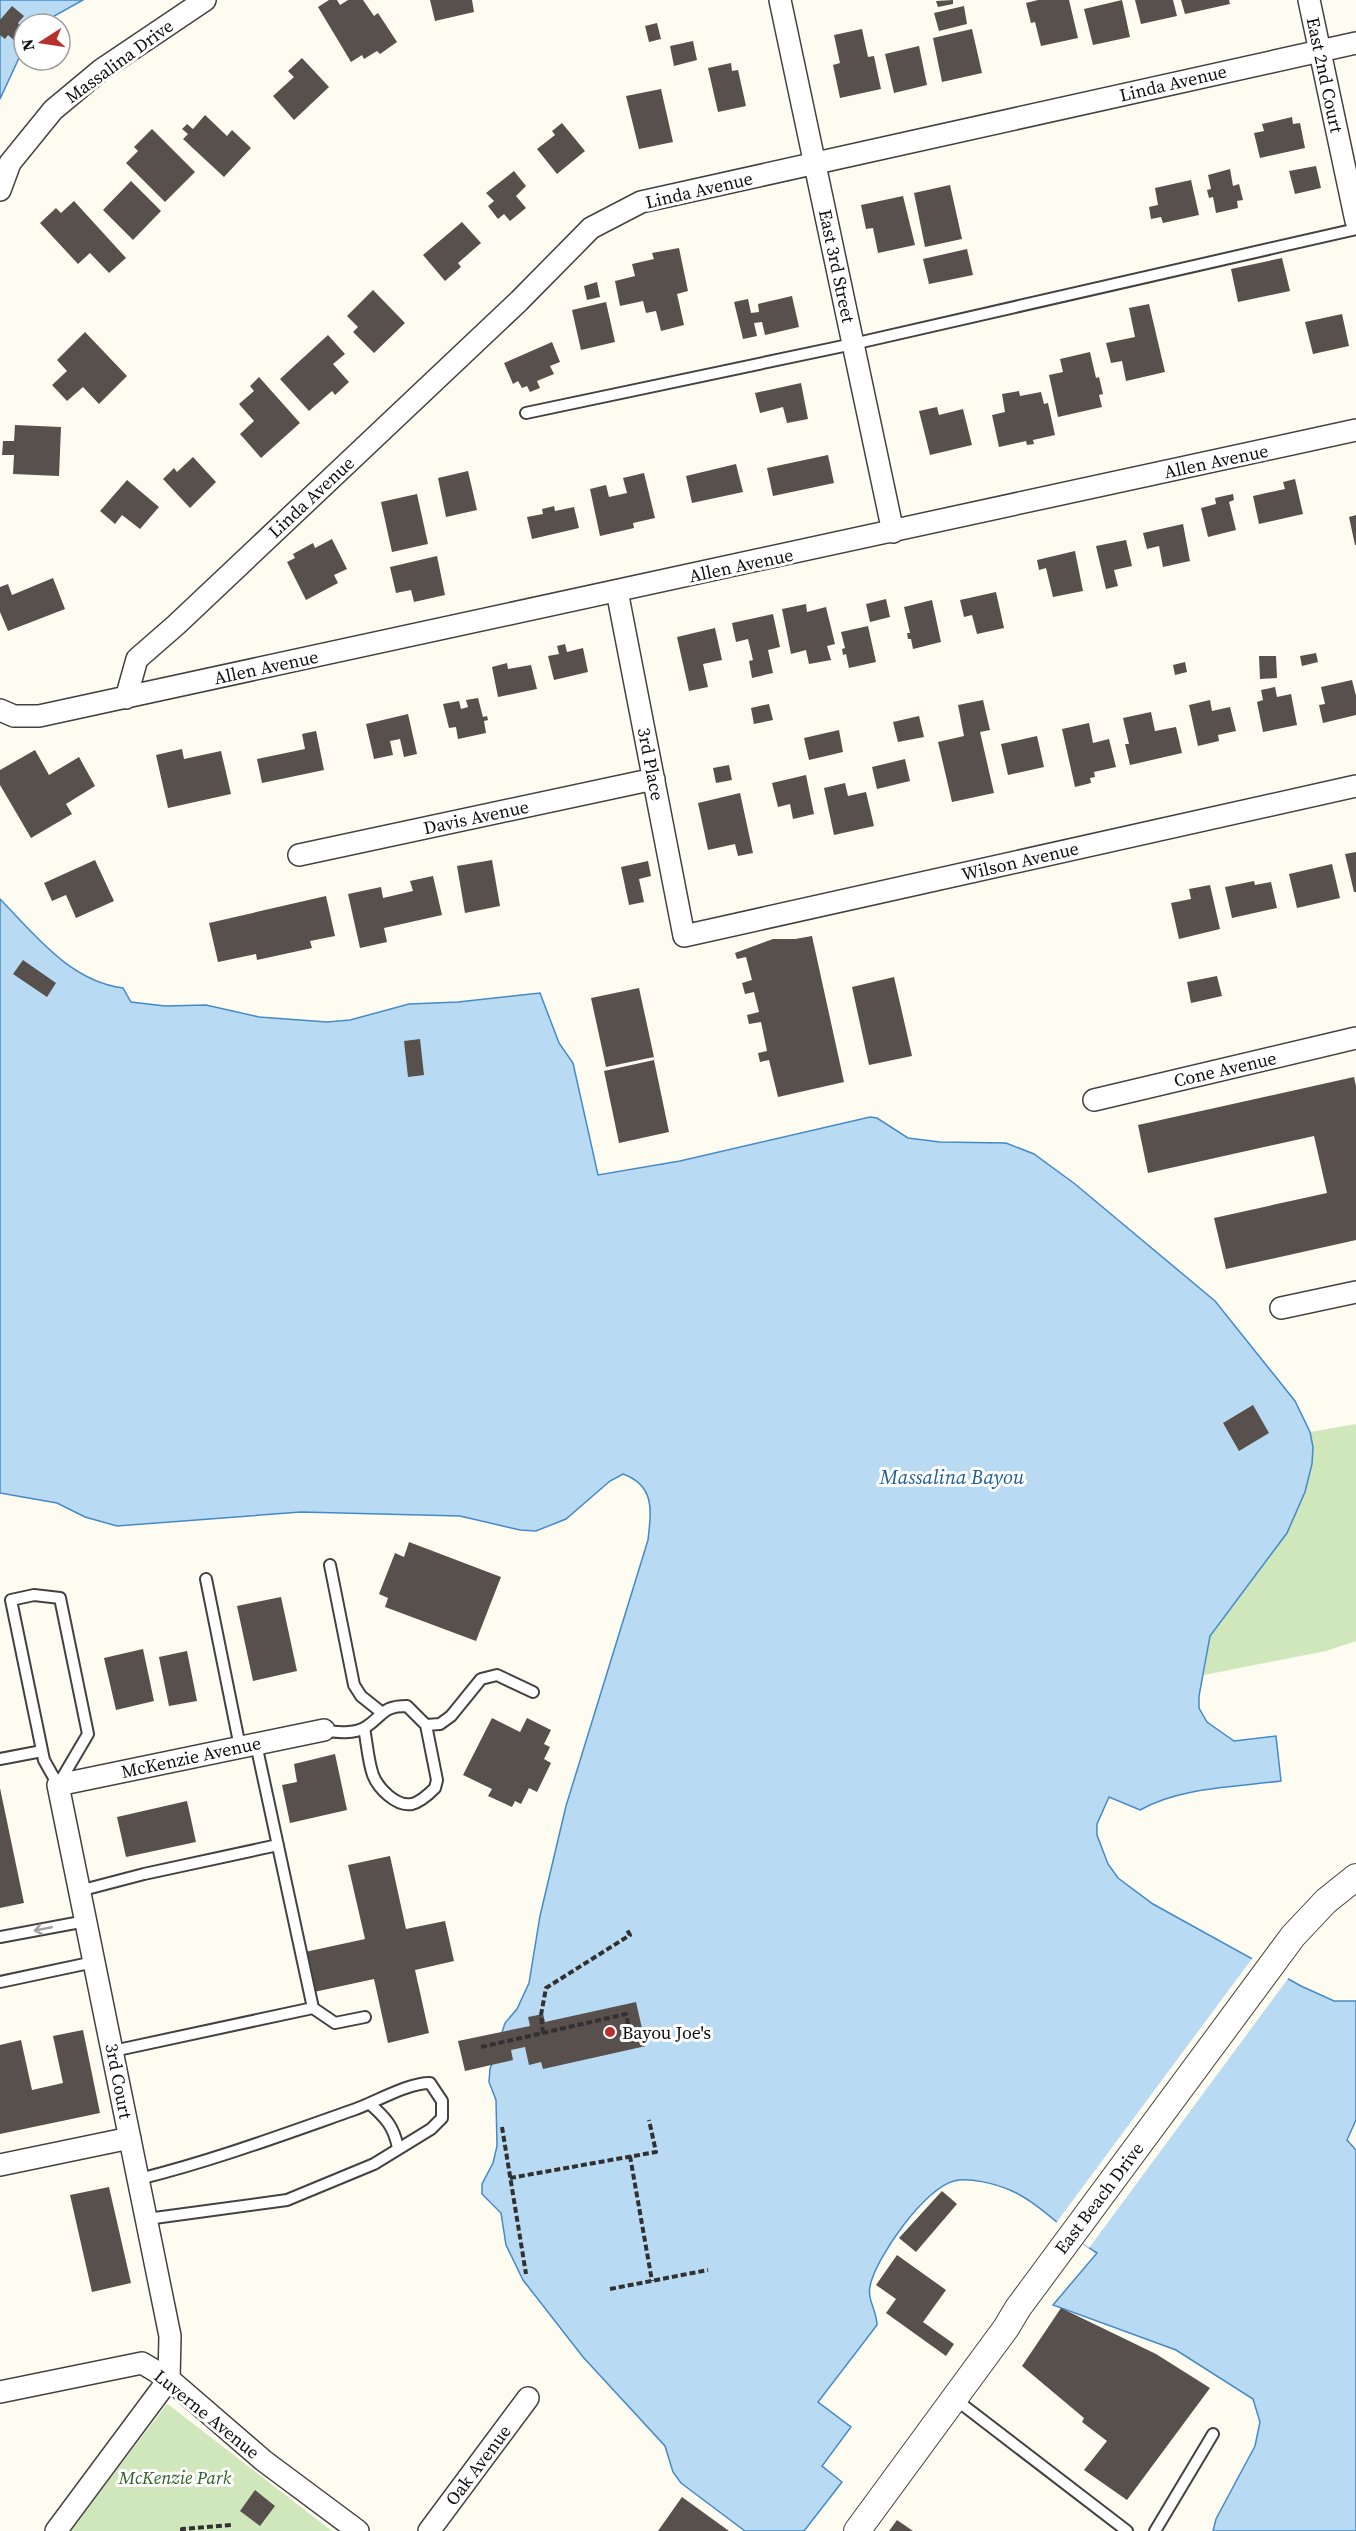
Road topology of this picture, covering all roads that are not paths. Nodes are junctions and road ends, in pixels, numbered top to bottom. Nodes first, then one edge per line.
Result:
1 (205, 0) edge
2 (780, 0) edge
3 (1309, 0) edge
4 (1356, 43) edge
5 (1320, 50) junction
6 (815, 163) junction
7 (0, 190) edge
8 (1356, 221) edge
9 (1356, 229) edge
10 (853, 344) junction
11 (526, 413) dead end
12 (1356, 430) edge
13 (893, 532) junction
14 (617, 591) junction
15 (126, 698) junction
16 (0, 710) edge
17 (654, 779) junction
18 (1356, 786) edge
19 (299, 855) dead end
20 (684, 936) joint
21 (1356, 1038) edge
22 (1094, 1100) dead end
23 (1356, 1292) edge
24 (1281, 1308) dead end
25 (330, 1565) dead end
26 (206, 1580) dead end
27 (5, 1598) edge
28 (532, 1692) dead end
29 (381, 1712) junction
30 (426, 1725) junction
31 (364, 1728) junction
32 (324, 1730) joint
33 (248, 1746) junction
34 (42, 1751) junction
35 (0, 1759) edge
36 (58, 1785) junction
37 (278, 1845) junction
38 (1356, 1877) edge
39 (80, 1892) junction
40 (86, 1921) junction
41 (0, 1937) edge
42 (94, 1962) junction
43 (0, 1982) edge
44 (313, 2008) junction
45 (364, 2017) dead end
46 (113, 2051) junction
47 (370, 2104) junction
48 (130, 2138) junction
49 (398, 2148) junction
50 (0, 2165) edge
51 (139, 2179) junction
52 (147, 2219) junction
53 (169, 2379) junction
54 (0, 2392) edge
55 (528, 2398) dead end
56 (955, 2399) junction
57 (1213, 2434) dead end
58 (56, 2531) edge
59 (358, 2531) edge
60 (429, 2531) edge
61 (857, 2531) edge
62 (1127, 2531) edge
63 (1155, 2531) edge

1 - 7 street, Massalina Drive
2 - 6 street, East 3rd Street
3 - 5 street, East 2nd Court
4 - 5 street, Linda Avenue
5 - 6 street, Linda Avenue
5 - 8 street, East 2nd Court
6 - 10 street, East 3rd Street
6 - 15 street, Linda Avenue
9 - 10 lane
10 - 11 lane
10 - 13 street, East 3rd Street
12 - 13 street, Allen Avenue
13 - 14 street, Allen Avenue
14 - 15 street, Allen Avenue
14 - 17 street, 3rd Place
15 - 16 street
17 - 19 street, Davis Avenue
17 - 20 street, 3rd Place
18 - 20 street, Wilson Avenue
21 - 22 street, Cone Avenue
23 - 24 street
25 - 29 lane
26 - 33 lane
27 - 34 lane
27 - 36 lane
28 - 30 lane
29 - 30 lane
29 - 31 lane
30 - 31 lane
31 - 32 lane
32 - 33 street, McKenzie Avenue
33 - 36 street, McKenzie Avenue
33 - 37 lane
34 - 35 lane
34 - 36 lane
36 - 39 street, 3rd Court
37 - 39 lane
37 - 44 lane
38 - 56 street, East Beach Drive
39 - 40 street, 3rd Court
40 -> 41 lane
40 - 42 street, 3rd Court
42 - 43 lane
42 - 46 street, 3rd Court
44 - 45 lane
44 - 46 lane
46 - 48 street, 3rd Court
47 - 49 lane
47 - 49 lane
47 - 51 lane
48 - 50 street
48 - 51 street, 3rd Court
49 - 52 lane
51 - 52 street, 3rd Court
52 - 53 street, 3rd Court
53 - 54 street, Luverne Avenue
53 - 58 street
53 - 59 street, Luverne Avenue
55 - 60 street, Oak Avenue
56 - 61 street, East Beach Drive
56 - 62 lane
57 - 63 lane

